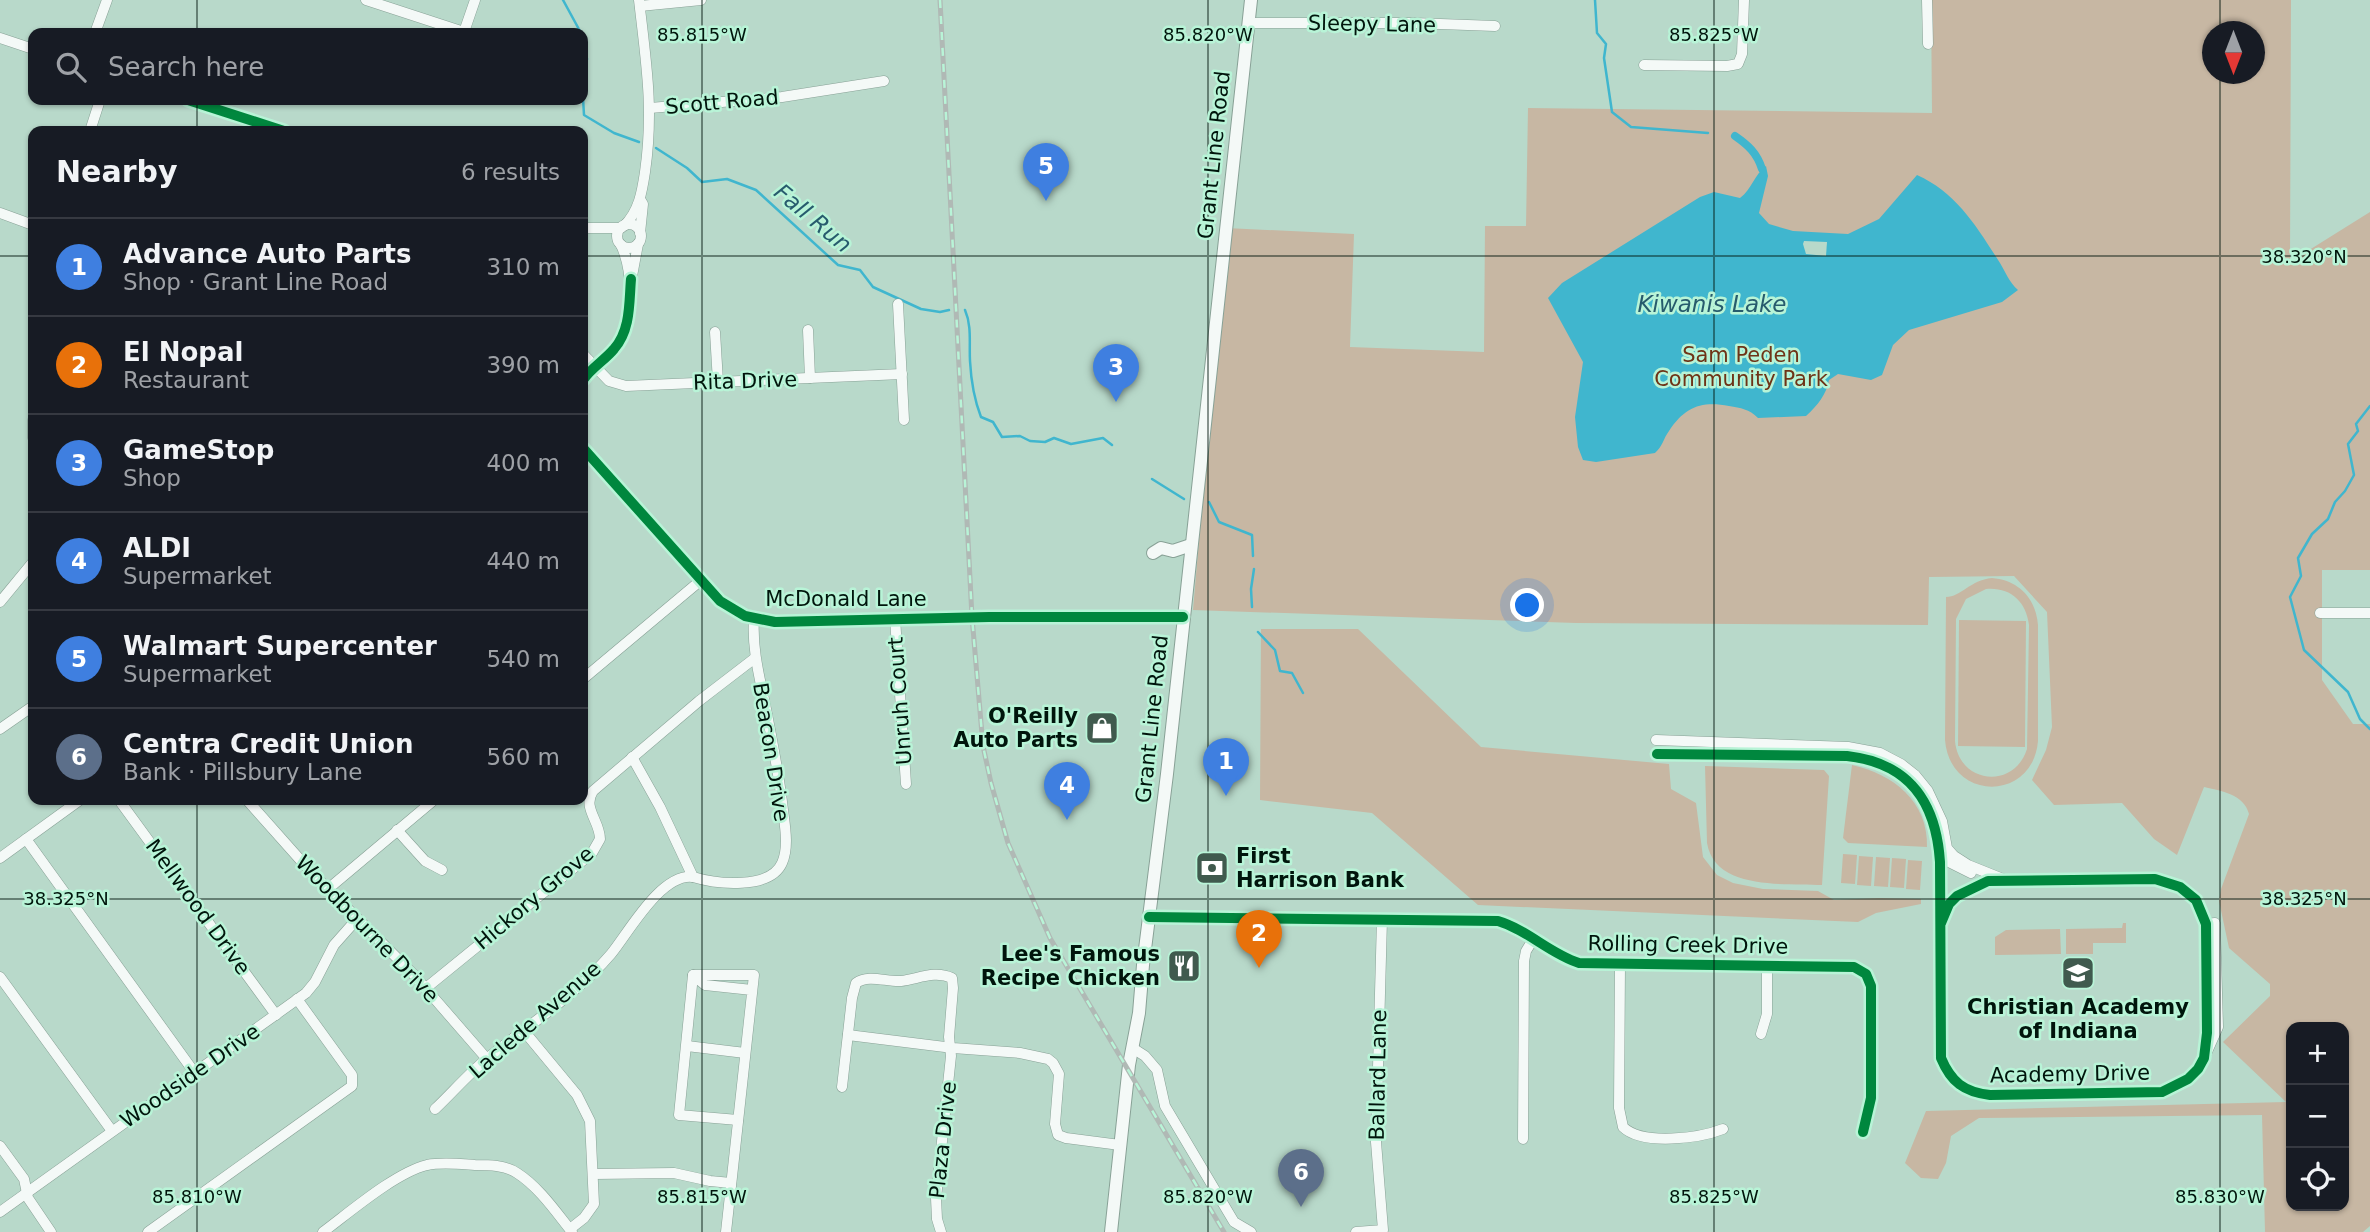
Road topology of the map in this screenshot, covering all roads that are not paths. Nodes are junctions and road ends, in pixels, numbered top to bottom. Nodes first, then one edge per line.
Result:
1 (107, 0) edge
2 (366, 0) edge
3 (475, 0) edge
4 (701, 0) edge
5 (1251, 0) edge
6 (1744, 0) edge
7 (1927, 0) edge
8 (639, 3) edge
9 (1248, 23) junction
10 (1495, 26) dead end
11 (97, 28) edge
12 (450, 28) edge
13 (467, 28) edge
14 (0, 38) edge
15 (1928, 44) dead end
16 (28, 47) edge
17 (1644, 65) dead end
18 (884, 81) dead end
19 (98, 105) edge
20 (203, 105) edge
21 (650, 108) junction
22 (92, 126) edge
23 (269, 126) edge
24 (640, 199) junction
25 (0, 214) edge
26 (28, 223) edge
27 (623, 227) junction
28 (588, 228) edge
29 (588, 230) edge
30 (639, 239) junction
31 (620, 243) junction
32 (631, 279) junction
33 (898, 304) dead end
34 (808, 330) dead end
35 (715, 332) dead end
36 (588, 359) edge
37 (596, 367) junction
38 (902, 374) junction
39 (588, 375) edge
40 (810, 378) junction
41 (718, 382) junction
42 (904, 420) dead end
43 (588, 454) edge
44 (1191, 545) junction
45 (1153, 554) dead end
46 (28, 568) edge
47 (699, 580) junction
48 (0, 602) edge
49 (2320, 613) dead end
50 (2370, 613) edge
51 (1182, 617) junction
52 (895, 618) junction
53 (754, 619) junction
54 (755, 658) junction
55 (588, 675) edge
56 (28, 709) edge
57 (0, 729) edge
58 (1656, 740) dead end
59 (1657, 754) dead end
60 (632, 757) junction
61 (906, 784) dead end
62 (73, 805) edge
63 (123, 805) edge
64 (252, 805) edge
65 (424, 805) edge
66 (397, 830) junction
67 (26, 839) junction
68 (1939, 849) junction
69 (0, 858) edge
70 (442, 870) dead end
71 (1987, 873) junction
72 (1974, 874) junction
73 (693, 877) junction
74 (2007, 881) junction
75 (1976, 886) junction
76 (328, 889) junction
77 (1149, 917) junction
78 (358, 919) junction
79 (1382, 919) junction
80 (1941, 923) junction
81 (1534, 938) junction
82 (1620, 964) junction
83 (1767, 966) junction
84 (0, 977) edge
85 (426, 988) junction
86 (297, 999) junction
87 (275, 1015) junction
88 (524, 1031) junction
89 (1761, 1034) dead end
90 (848, 1035) junction
91 (687, 1046) junction
92 (951, 1047) junction
93 (1134, 1049) junction
94 (745, 1053) junction
95 (487, 1059) junction
96 (194, 1072) junction
97 (842, 1087) dead end
98 (435, 1109) dead end
99 (738, 1120) junction
100 (1723, 1129) dead end
101 (112, 1131) junction
102 (1863, 1132) dead end
103 (1524, 1139) dead end
104 (1120, 1145) junction
105 (0, 1146) edge
106 (594, 1174) junction
107 (731, 1183) junction
108 (27, 1193) junction
109 (0, 1212) edge
110 (571, 1230) edge
111 (51, 1232) edge
112 (148, 1232) edge
113 (323, 1232) edge
114 (726, 1232) edge
115 (941, 1232) edge
116 (1111, 1232) edge
117 (1251, 1232) edge
118 (1356, 1232) edge

1 - 11 street
2 - 12 street
3 - 13 street
4 - 8 street
5 - 9 main road, Grant Line Road
6 - 17 street
7 - 15 street
8 - 21 street
9 - 10 street, Sleepy Lane
9 - 44 main road, Grant Line Road
14 - 16 street
18 - 21 street, Scott Road
19 - 22 street
20 - 23 street
21 - 24 street, Scott Road
24 - 27 street, Scott Road
24 - 30 street, Scott Road
25 - 26 street
27 - 28 street
27 - 30 street
27 - 31 street
29 - 31 street
30 - 31 street
30 - 32 street
31 - 32 street
32 - 37 street
33 - 38 street
34 - 40 street
35 - 41 street
36 - 37 street, Rita Drive
37 - 39 street
37 - 41 street, Rita Drive
38 - 40 street, Rita Drive
38 - 42 street
40 - 41 street, Rita Drive
43 - 47 street, McDonald Lane
44 - 45 main road
44 - 51 main road, Grant Line Road
46 - 48 street
47 - 53 street, McDonald Lane
47 - 55 street
49 - 50 street
51 - 52 street, McDonald Lane
51 - 77 main road, Grant Line Road
52 - 53 street, McDonald Lane
52 - 61 street, Unruh Court
53 - 54 street, Beacon Drive
54 - 60 street, Hickory Grove
54 - 73 street, Beacon Drive
56 - 57 street
58 - 71 street
59 - 68 street, Academy Drive
60 - 73 street
60 - 85 street, Hickory Grove
62 - 67 street
63 - 87 street, Mellwood Drive
64 - 76 street, Woodbourne Drive
65 - 66 street
66 - 70 street
66 - 76 street
67 - 69 street
67 - 96 street
68 - 72 street
68 - 80 street, Academy Drive
71 - 72 street
71 - 74 street
72 - 75 street
73 - 88 street, Laclede Avenue
74 - 75 street, Academy Drive
74 - 80 street, Academy Drive
75 - 80 street, Academy Drive
76 - 78 street, Woodbourne Drive
77 - 79 street, Rolling Creek Drive
77 - 93 main road, Grant Line Road
78 - 85 street, Woodbourne Drive
78 - 86 street, Woodside Drive
79 - 81 street, Rolling Creek Drive
79 - 118 street, Ballard Lane
81 - 82 street, Rolling Creek Drive
81 - 103 street
82 - 83 street, Rolling Creek Drive
82 - 100 street
83 - 89 street
83 - 102 street, Rolling Creek Drive
84 - 101 street
85 - 95 street, Woodbourne Drive
86 - 87 street, Woodside Drive
86 - 112 street
87 - 96 street, Woodside Drive
88 - 95 street, Laclede Avenue
88 - 106 street
90 - 92 street
90 - 92 street, Plaza Drive
90 - 97 street, Plaza Drive
91 - 94 street
91 - 94 street
91 - 99 street
92 - 104 street
92 - 115 street, Plaza Drive
93 - 104 main road, Grant Line Road
93 - 117 street
94 - 99 street
95 - 98 street, Laclede Avenue
96 - 101 street, Woodside Drive
99 - 107 street
101 - 108 street, Woodside Drive
104 - 116 main road, Grant Line Road
105 - 108 street
106 - 107 street
106 - 110 street
107 - 114 street
108 - 109 street, Woodside Drive
108 - 111 street
110 - 113 street

